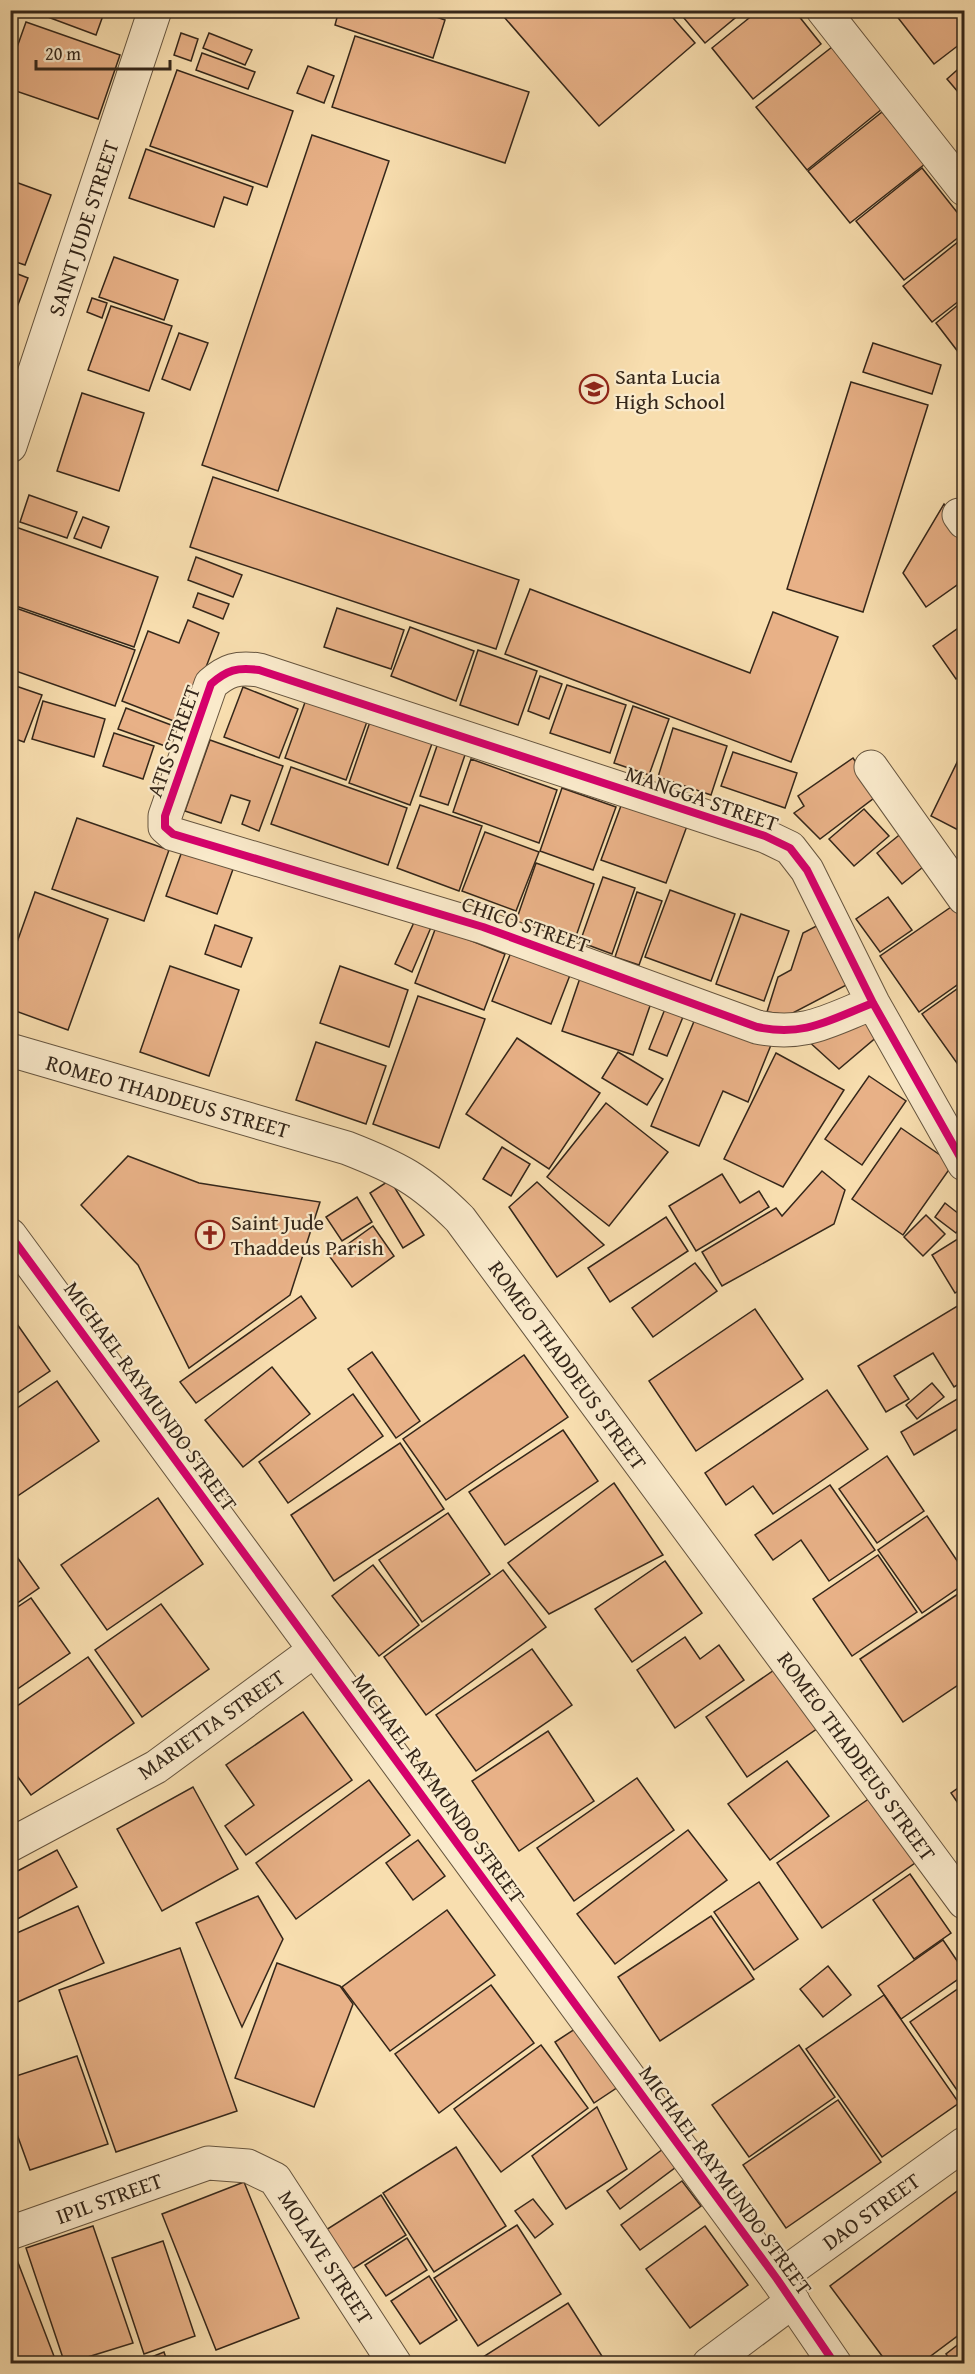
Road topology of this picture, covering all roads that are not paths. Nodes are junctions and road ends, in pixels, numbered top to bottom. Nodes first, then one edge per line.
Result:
1 (155, 10) edge
2 (823, 10) edge
3 (964, 189) edge
4 (10, 446) edge
5 (259, 670) joint
6 (871, 767) dead end
7 (165, 827) joint
8 (964, 898) edge
9 (873, 1003) junction
10 (10, 1050) edge
11 (964, 1164) edge
12 (10, 1235) edge
13 (315, 1650) junction
14 (11, 1845) edge
15 (964, 1902) edge
16 (964, 2144) edge
17 (208, 2163) joint
18 (10, 2233) edge
19 (785, 2290) junction
20 (395, 2364) edge
21 (709, 2364) edge
22 (835, 2364) edge

1 - 4 street, SAINT JUDE STREET
2 - 3 street
5 - 7 street, ATIS STREET
5 - 9 street, MANGGA STREET
6 - 8 street
7 - 9 street, CHICO STREET
9 - 11 street, MANGGA STREET
10 - 15 street, ROMEO THADDEUS STREET
12 - 13 street, MICHAEL RAYMUNDO STREET
13 - 14 street, MARIETTA STREET
13 - 19 street, MICHAEL RAYMUNDO STREET
16 - 19 street, DAO STREET
17 - 18 street, IPIL STREET
17 - 20 street, MOLAVE STREET
19 - 21 street, DAO STREET
19 - 22 street, MICHAEL RAYMUNDO STREET

